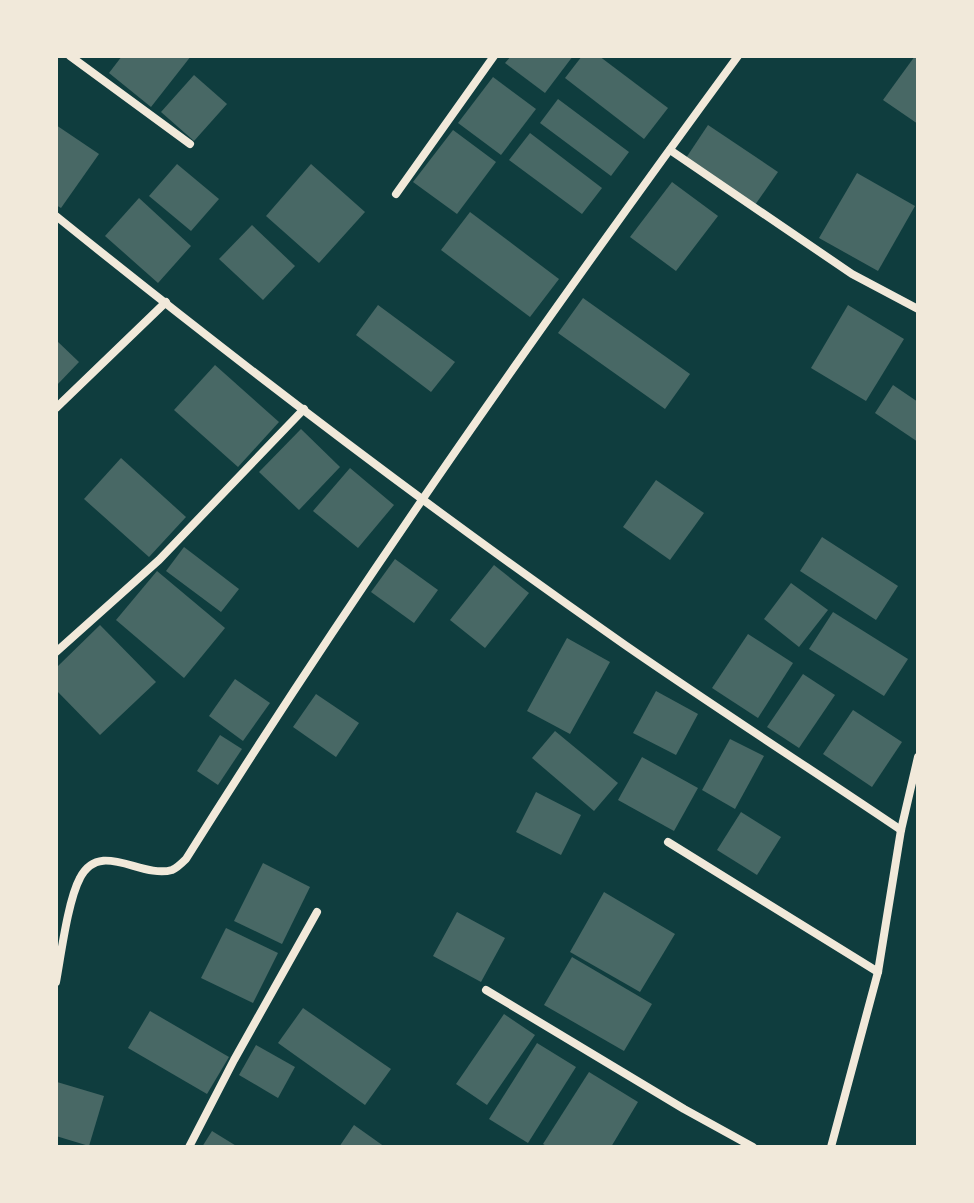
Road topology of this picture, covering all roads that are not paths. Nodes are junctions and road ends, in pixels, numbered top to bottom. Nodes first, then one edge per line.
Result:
1 (70, 56) edge
2 (494, 56) edge
3 (738, 56) edge
4 (190, 144) dead end
5 (670, 150) junction
6 (396, 194) dead end
7 (56, 216) edge
8 (166, 302) junction
9 (918, 309) edge
10 (56, 408) edge
11 (304, 409) junction
12 (422, 498) junction
13 (56, 652) edge
14 (918, 757) edge
15 (901, 830) junction
16 (668, 842) dead end
17 (317, 912) dead end
18 (878, 972) junction
19 (56, 982) edge
20 (486, 990) dead end
21 (189, 1147) edge
22 (753, 1147) edge
23 (831, 1147) edge

1 - 4 street
2 - 6 street
3 - 5 street
5 - 9 street
5 - 12 street
7 - 8 street
8 - 10 street
8 - 11 street
11 - 12 street
11 - 13 street
12 - 15 street
12 - 19 street
14 - 15 street
15 - 18 street
16 - 18 street
17 - 21 street
18 - 23 street
20 - 22 street

